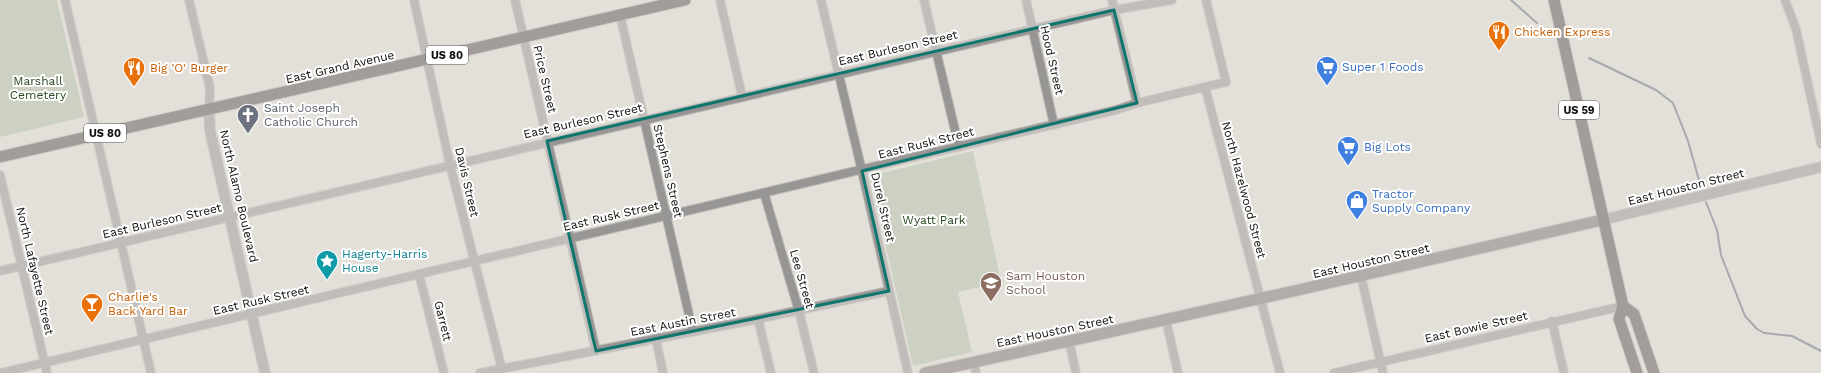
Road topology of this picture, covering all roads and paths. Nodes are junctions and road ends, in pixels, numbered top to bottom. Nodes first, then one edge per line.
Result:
1 (66, 0) edge
2 (189, 0) edge
3 (414, 0) edge
4 (515, 0) edge
5 (685, 0) edge
6 (720, 0) edge
7 (820, 0) edge
8 (924, 0) edge
9 (1026, 0) edge
10 (1112, 0) edge
11 (1172, 0) edge
12 (1206, 0) edge
13 (1554, 0) edge
14 (1784, 0) edge
15 (1114, 10) junction
16 (620, 15) junction
17 (1033, 29) junction
18 (524, 38) junction
19 (936, 52) junction
20 (427, 60) junction
21 (839, 73) junction
22 (1205, 87) junction
23 (742, 96) junction
24 (1137, 103) junction
25 (210, 110) junction
26 (644, 120) junction
27 (1054, 124) junction
28 (96, 135) junction
29 (547, 141) junction
30 (1821, 144) edge
31 (959, 147) junction
32 (0, 157) edge
33 (450, 165) junction
34 (1821, 167) edge
35 (862, 170) junction
36 (0, 175) edge
37 (764, 193) junction
38 (666, 215) junction
39 (230, 217) junction
40 (1602, 220) junction
41 (569, 238) junction
42 (121, 243) junction
43 (474, 261) junction
44 (22, 266) junction
45 (0, 271) edge
46 (419, 274) junction
47 (1362, 276) junction
48 (889, 292) junction
49 (1260, 299) junction
50 (1623, 306) junction
51 (799, 310) junction
52 (252, 314) junction
53 (758, 319) junction
54 (1166, 320) junction
55 (1552, 321) junction
56 (693, 332) junction
57 (656, 339) junction
58 (143, 340) junction
59 (1069, 341) junction
60 (596, 351) junction
61 (1381, 362) junction
62 (45, 363) junction
63 (974, 368) edge
64 (502, 369) junction
65 (517, 370) edge
66 (1, 373) edge
67 (47, 373) edge
68 (151, 373) edge
69 (265, 373) edge
70 (444, 373) edge
71 (480, 373) edge
72 (663, 373) edge
73 (771, 373) edge
74 (814, 373) edge
75 (908, 373) edge
76 (925, 373) edge
77 (1076, 373) edge
78 (1178, 373) edge
79 (1280, 373) edge
80 (1334, 373) edge
81 (1383, 373) edge
82 (1564, 373) edge
83 (1637, 373) edge
84 (1654, 373) edge

1 - 28 street
2 - 25 street, North Alamo Boulevard
3 - 20 street, Davis Street
4 - 18 street, Price Street
5 - 16 highway, East Grand Avenue / US 80
6 - 23 street
7 - 21 street, Durel Street
8 - 19 street
9 - 17 street, Hood Street
10 - 15 street
11 - 15 street, East Burleson Street
12 - 22 street, East Rusk Street
13 - 40 highway, US 59
14 - 30 street
15 - 17 street, East Burleson Street
15 - 24 street
16 - 18 highway, East Grand Avenue / US 80
16 - 26 street, Stephens Street
17 - 19 street, East Burleson Street
17 - 27 street, Hood Street
18 - 20 highway, East Grand Avenue / US 80
18 - 29 street, Price Street
19 - 21 street, East Burleson Street
19 - 31 street
20 - 25 highway, East Grand Avenue / US 80
20 - 33 street, Davis Street
21 - 23 street, East Burleson Street
21 - 35 street, Durel Street
22 - 24 street, East Rusk Street
22 - 49 street, North Hazelwood Street
23 - 26 street, East Burleson Street
24 - 27 street, East Rusk Street
25 - 28 highway, East Grand Avenue / US 80
25 - 39 street, North Alamo Boulevard
26 - 29 street, East Burleson Street
26 - 38 street, Stephens Street
27 - 31 street, East Rusk Street
28 - 32 highway, East Grand Avenue / US 80
28 - 42 street
29 - 33 street, East Burleson Street
29 - 41 street, Price Street
31 - 35 street, East Rusk Street
33 - 39 street, East Burleson Street
33 - 43 street, Davis Street
34 - 40 street, East Houston Street
35 - 37 street, East Rusk Street
35 - 48 street, Durel Street
36 - 44 street, North Lafayette Street
37 - 38 street, East Rusk Street
37 - 51 street, Lee Street
38 - 41 street, East Rusk Street
38 - 56 street, Stephens Street
39 - 42 street, East Burleson Street
39 - 52 street, North Alamo Boulevard
40 - 47 main road, East Houston Street
40 - 50 highway, US 59
41 - 43 street, East Rusk Street
41 - 60 street, Price Street
42 - 44 street, East Burleson Street
42 - 58 street
43 - 46 street, East Rusk Street
43 - 64 street, Davis Street
44 - 45 street, East Burleson Street
44 - 62 street, North Lafayette Street
46 - 52 street, East Rusk Street
46 - 70 street, Garrett
47 - 49 main road, East Houston Street
47 - 61 street
48 - 51 street, East Austin Street
48 - 75 street, Durel Street
49 - 54 main road, East Houston Street
49 - 79 street, North Hazelwood Street
50 - 55 street, East Bowie Street
50 - 83 highway, US 59
50 - 84 highway, US 59
51 - 53 street, East Austin Street
51 - 74 street, Lee Street
52 - 58 street, East Rusk Street
52 - 69 street, North Alamo Boulevard
53 - 56 street, East Austin Street
53 - 73 street
54 - 59 main road, East Houston Street
54 - 78 street
55 - 61 street, East Bowie Street
55 - 82 street
56 - 57 street, East Austin Street
57 - 60 street, East Austin Street
57 - 72 street
58 - 62 street, East Rusk Street
58 - 68 street
59 - 63 main road, East Houston Street
59 - 77 street
60 - 65 street, East Austin Street
61 - 80 street, East Bowie Street
61 - 81 street
62 - 66 street, East Rusk Street
62 - 67 street, North Lafayette Street
63 - 76 main road, East Houston Street
64 - 65 street, East Austin Street
64 - 71 street, East Austin Street

